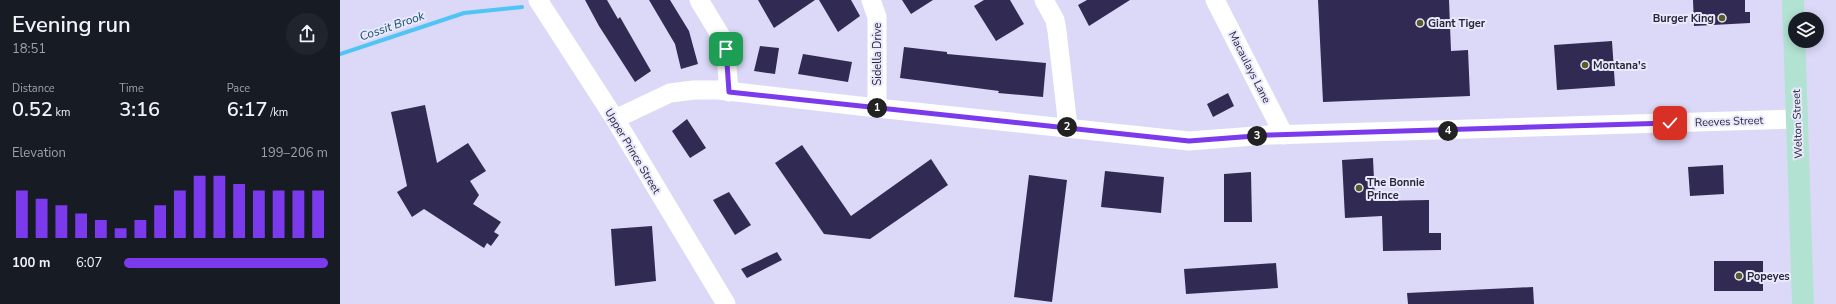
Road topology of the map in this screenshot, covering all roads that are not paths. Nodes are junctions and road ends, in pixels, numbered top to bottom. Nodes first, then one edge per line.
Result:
1 (538, 0) edge
2 (699, 0) edge
3 (871, 0) edge
4 (1044, 0) edge
5 (1215, 0) edge
6 (1793, 0) edge
7 (729, 92) junction
8 (877, 108) junction
9 (615, 119) junction
10 (1797, 119) junction
11 (1068, 127) junction
12 (1284, 135) junction
13 (726, 304) edge
14 (1803, 304) edge

1 - 9 street, Upper Prince Street
2 - 7 street
3 - 8 street, Sidella Drive
4 - 11 street
5 - 12 street, Macaulays Lane
6 - 10 main road, Welton Street
7 - 8 street, Reeves Street
7 - 9 street, Reeves Street
8 - 11 street, Reeves Street
9 - 13 street, Upper Prince Street
10 - 12 street, Reeves Street
10 - 14 main road, Welton Street
11 - 12 street, Reeves Street

